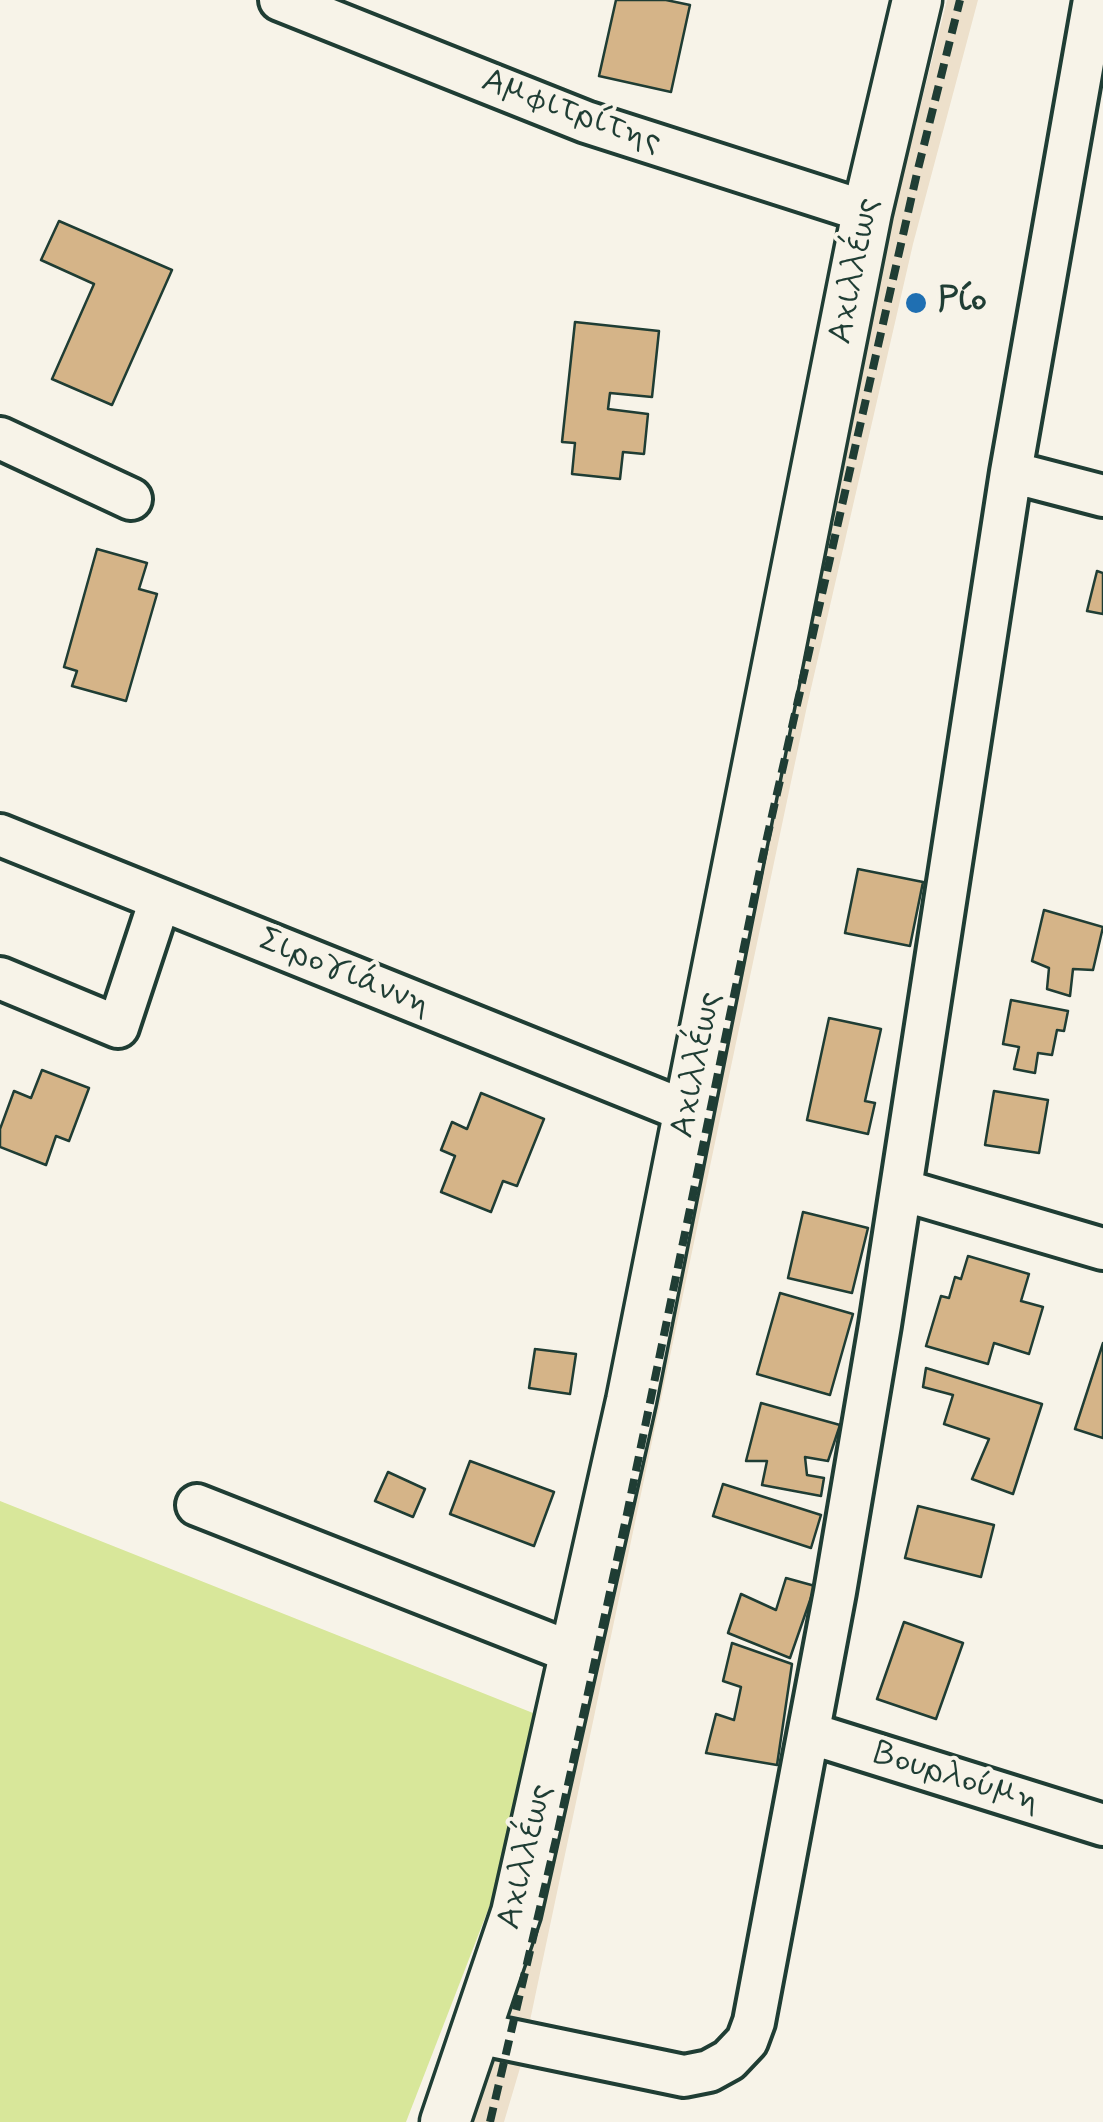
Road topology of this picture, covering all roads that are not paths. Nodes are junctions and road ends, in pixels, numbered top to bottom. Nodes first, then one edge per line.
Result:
1 (280, 0) edge
2 (917, 0) edge
3 (1094, 0) edge
4 (1090, 107) edge
5 (867, 212) junction
6 (0, 438) edge
7 (1012, 472) junction
8 (1103, 496) edge
9 (131, 498) dead end
10 (0, 835) edge
11 (160, 900) junction
12 (0, 978) edge
13 (688, 1112) junction
14 (902, 1190) junction
15 (1103, 1249) edge
16 (197, 1505) dead end
17 (572, 1653) junction
18 (809, 1733) junction
19 (1103, 1825) edge
20 (477, 2032) junction
21 (445, 2122) edge

1 - 5 street, Αμφιτρίτης
2 - 5 street, Αχιλλέως
3 - 4 street
4 - 7 street
5 - 13 street, Αχιλλέως
6 - 9 street
7 - 8 street
7 - 14 street
10 - 11 street, Σιρογιάννη
11 - 12 street
11 - 13 street, Σιρογιάννη
13 - 17 street, Αχιλλέως
14 - 15 street
14 - 18 street
16 - 17 street
17 - 20 street, Αχιλλέως
18 - 19 street, Βουρλούμη
18 - 20 street
20 - 21 street, Αχιλλέως

